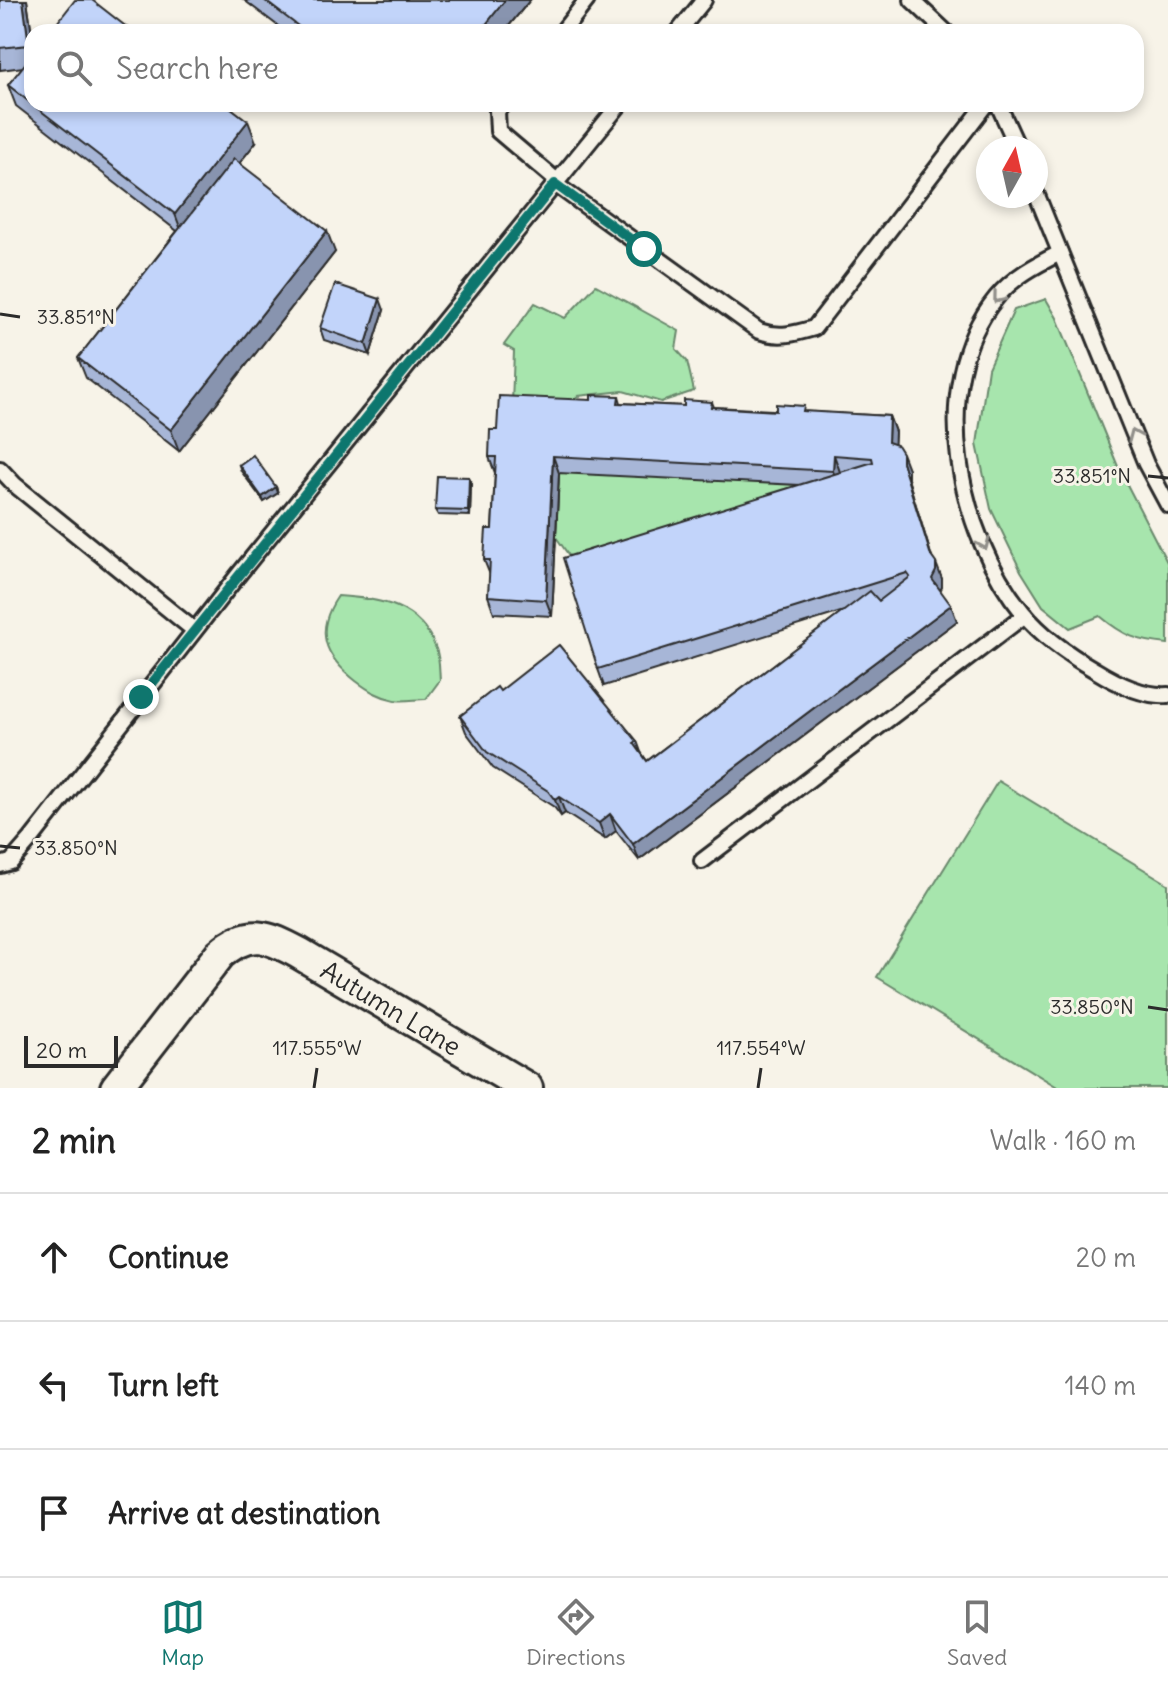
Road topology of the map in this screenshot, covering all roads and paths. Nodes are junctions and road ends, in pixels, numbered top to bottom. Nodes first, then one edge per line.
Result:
1 (587, 0) edge
2 (704, 0) edge
3 (912, 0) edge
4 (568, 24) edge
5 (684, 24) edge
6 (938, 24) edge
7 (497, 112) edge
8 (614, 112) edge
9 (980, 112) edge
10 (1002, 112) edge
11 (1013, 136) edge
12 (556, 183) junction
13 (1042, 208) edge
14 (1060, 253) junction
15 (0, 469) edge
16 (1168, 505) edge
17 (1025, 615) junction
18 (194, 630) junction
19 (1168, 695) edge
20 (702, 861) dead end
21 (0, 865) edge
22 (116, 1088) edge
23 (527, 1088) edge

1 - 4 lane
2 - 5 lane
3 - 6 lane
7 - 12 lane
8 - 12 lane
9 - 12 lane
10 - 11 lane
12 - 18 lane
13 - 14 lane
16 -> 14 lane
14 -> 17 lane
15 - 18 lane
17 - 19 lane
17 - 20 lane
18 - 21 lane
22 - 23 street, Autumn Lane

